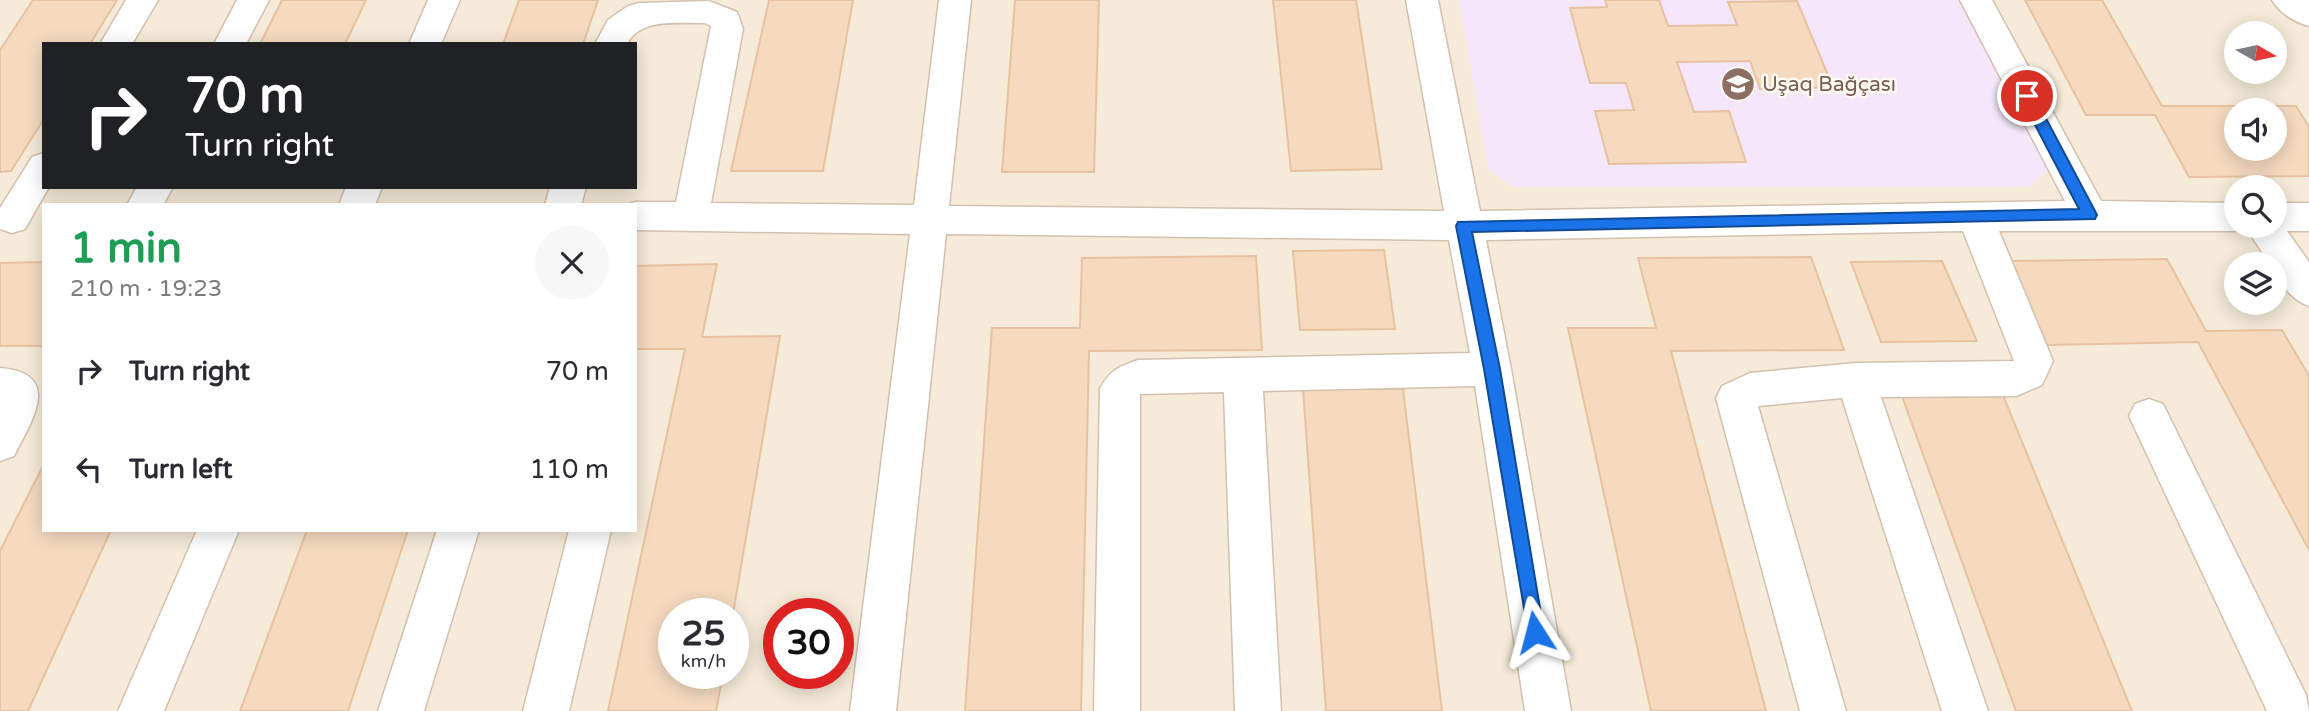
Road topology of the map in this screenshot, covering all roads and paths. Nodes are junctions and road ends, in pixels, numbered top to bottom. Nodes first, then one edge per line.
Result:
1 (142, 0) edge
2 (253, 0) edge
3 (444, 0) edge
4 (955, 0) edge
5 (1422, 0) edge
6 (1976, 0) edge
7 (2288, 0) edge
8 (2309, 15) edge
9 (117, 42) edge
10 (231, 42) edge
11 (426, 42) edge
12 (612, 42) edge
13 (42, 170) edge
14 (2090, 215) junction
15 (637, 216) edge
16 (691, 216) junction
17 (1975, 217) junction
18 (2224, 217) edge
19 (931, 218) junction
20 (19, 219) edge
21 (1463, 226) junction
22 (2271, 238) edge
23 (2309, 291) edge
24 (1492, 369) junction
25 (1242, 376) junction
26 (1856, 380) junction
27 (0, 385) edge
28 (2148, 416) dead end
29 (0, 443) edge
30 (217, 532) edge
31 (456, 532) edge
32 (590, 532) edge
33 (141, 711) edge
34 (401, 711) edge
35 (546, 711) edge
36 (873, 711) edge
37 (1117, 711) edge
38 (1258, 711) edge
39 (1548, 711) edge
40 (1823, 711) edge
41 (1965, 711) edge
42 (2290, 711) edge

1 - 9 street
2 - 10 street
3 - 11 street
4 - 19 street
5 - 21 street
6 - 14 street
7 - 8 street
12 - 16 street
13 - 20 street
14 - 17 street
14 - 18 street
15 - 16 street
16 - 19 street
17 - 21 street
17 - 26 street
19 - 21 street
19 - 36 street
21 - 24 street
22 - 23 street
24 - 25 street
24 - 39 street
25 - 37 street
25 - 38 street
26 - 40 street
26 - 41 street
27 - 29 street
28 - 42 street
30 - 33 street
31 - 34 street
32 - 35 street

